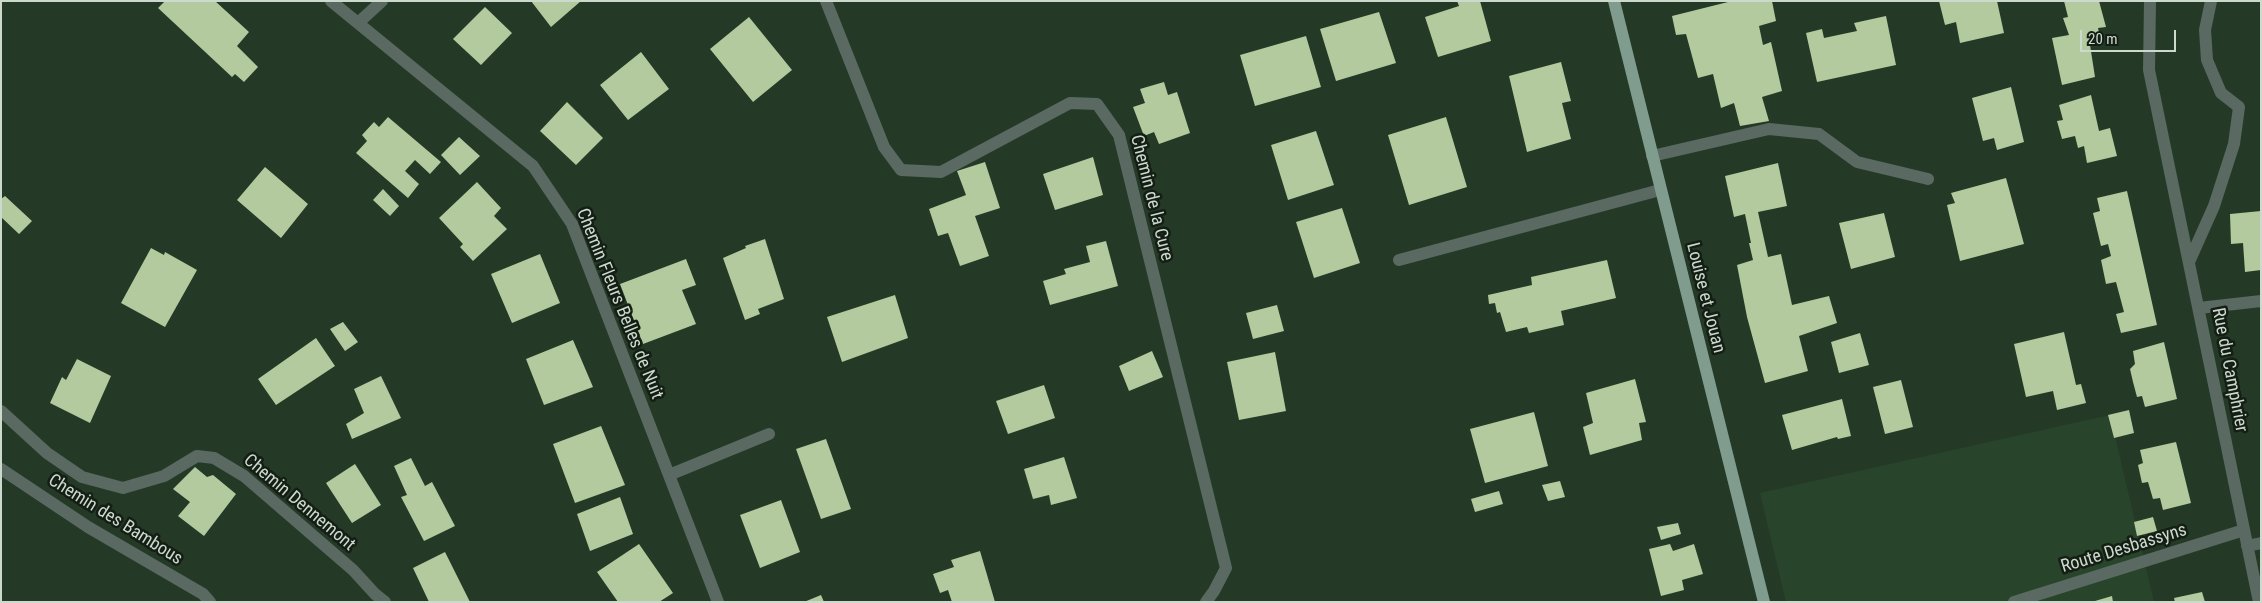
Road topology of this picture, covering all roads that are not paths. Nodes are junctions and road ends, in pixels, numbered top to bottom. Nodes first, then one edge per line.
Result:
1 (331, 1) edge
2 (382, 1) edge
3 (826, 1) edge
4 (1614, 1) edge
5 (2150, 1) edge
6 (2211, 1) edge
7 (358, 23) junction
8 (1652, 156) junction
9 (1928, 178) dead end
10 (1660, 190) junction
11 (1399, 260) dead end
12 (2189, 262) junction
13 (2261, 301) edge
14 (2198, 308) junction
15 (1, 411) edge
16 (769, 434) dead end
17 (1, 469) edge
18 (669, 475) junction
19 (2244, 530) junction
20 (2261, 543) edge
21 (2247, 546) junction
22 (210, 602) edge
23 (385, 602) edge
24 (718, 602) edge
25 (1206, 602) edge
26 (1764, 602) edge
27 (2014, 602) edge
28 (2259, 602) edge

1 - 7 street, Chemin Fleurs Belles de Nuit
2 - 7 street
3 - 25 street, Chemin de la Cure
4 - 8 main road, Louise et Jouan
5 - 12 street, Rue du Camphrier
6 - 12 street
7 - 18 street, Chemin Fleurs Belles de Nuit
8 - 9 street
8 - 10 main road, Louise et Jouan
10 - 11 street
10 - 26 main road, Louise et Jouan
12 - 14 street, Rue du Camphrier
13 - 14 street
14 - 19 street, Rue du Camphrier
15 - 23 street, Chemin Dennemont
16 - 18 street
17 - 22 street, Chemin des Bambous
18 - 24 street, Chemin Fleurs Belles de Nuit
19 - 21 street, Rue du Camphrier
19 - 27 street, Route Desbassyns
20 - 21 street
21 - 28 street, Rue du Camphrier

